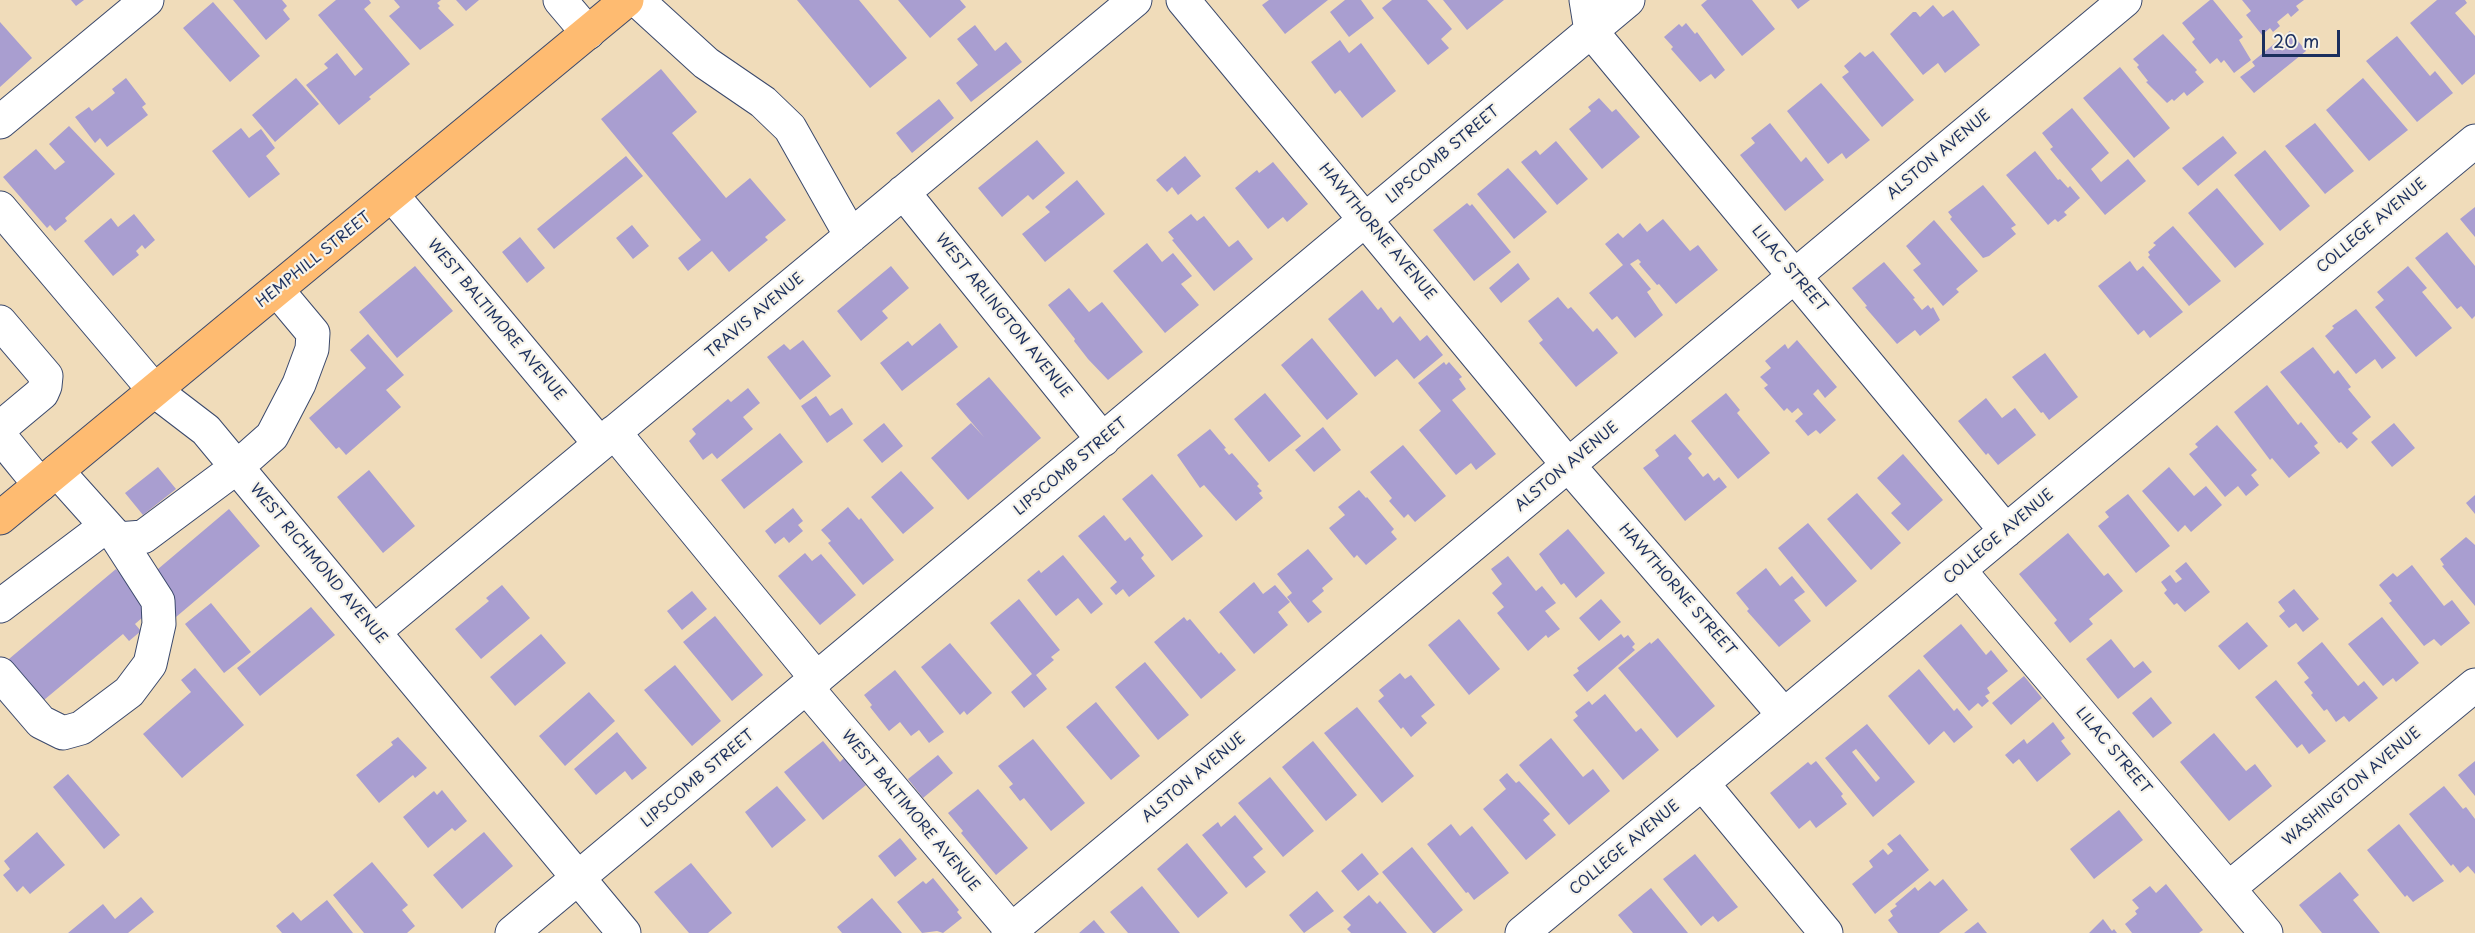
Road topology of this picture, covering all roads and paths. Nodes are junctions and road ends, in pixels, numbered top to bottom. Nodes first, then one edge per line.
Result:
1 (147, 0) edge
2 (560, 0) edge
3 (627, 0) edge
4 (637, 0) edge
5 (1135, 0) edge
6 (1183, 0) edge
7 (1628, 0) edge
8 (2124, 0) edge
9 (1588, 15) edge
10 (588, 33) junction
11 (0, 122) edge
12 (2475, 141) edge
13 (903, 192) junction
14 (392, 195) junction
15 (0, 208) edge
16 (1366, 219) junction
17 (850, 236) junction
18 (1795, 276) junction
19 (277, 290) junction
20 (0, 321) edge
21 (155, 391) junction
22 (0, 428) edge
23 (0, 436) edge
24 (607, 438) junction
25 (1102, 440) junction
26 (1569, 465) junction
27 (237, 467) junction
28 (48, 478) junction
29 (0, 518) edge
30 (2006, 531) junction
31 (112, 532) junction
32 (1959, 570) junction
33 (0, 606) edge
34 (375, 632) junction
35 (0, 674) edge
36 (812, 684) junction
37 (2475, 685) edge
38 (1784, 715) junction
39 (1702, 783) junction
40 (578, 879) junction
41 (2229, 888) junction
42 (2261, 931) edge
43 (1011, 932) edge
44 (512, 933) edge
45 (624, 933) edge
46 (1522, 933) edge
47 (1826, 933) edge

1 - 11 street
2 - 10 street
3 - 10 main road, HEMPHILL STREET
4 - 17 street
5 - 13 street, TRAVIS AVENUE
6 - 16 street, HAWTHORNE AVENUE
7 - 9 street, LIPSCOMB STREET
8 - 18 street, ALSTON AVENUE
9 - 16 street, LIPSCOMB STREET
9 - 18 street, LILAC STREET
10 - 14 main road, HEMPHILL STREET
12 - 30 street, COLLEGE AVENUE
13 - 17 street, TRAVIS AVENUE
13 - 25 street, WEST ARLINGTON AVENUE
14 - 19 main road, HEMPHILL STREET
14 - 24 street, WEST BALTIMORE AVENUE
15 - 21 street, WEST RICHMOND AVENUE
16 - 25 street, LIPSCOMB STREET
16 - 26 street, HAWTHORNE AVENUE
17 - 24 street, TRAVIS AVENUE
18 - 26 street, ALSTON AVENUE
18 - 30 street, LILAC STREET
19 - 21 main road, HEMPHILL STREET
19 - 27 street
20 - 22 street
21 - 27 street, WEST RICHMOND AVENUE
21 - 28 main road, HEMPHILL STREET
23 - 28 street
24 - 34 street, TRAVIS AVENUE
24 - 36 street, WEST BALTIMORE AVENUE
25 - 36 street, LIPSCOMB STREET
26 - 38 street, HAWTHORNE STREET
26 - 43 street, ALSTON AVENUE
27 - 31 street
27 - 34 street, WEST RICHMOND AVENUE
28 - 29 main road, HEMPHILL STREET
28 - 31 street
30 - 32 street, COLLEGE AVENUE
31 - 33 street
31 - 35 street
32 - 38 street, COLLEGE AVENUE
32 - 41 street, LILAC STREET
34 - 40 street, WEST RICHMOND AVENUE
36 - 40 street, LIPSCOMB STREET
36 - 43 street, WEST BALTIMORE AVENUE
37 - 41 street, WASHINGTON AVENUE
38 - 39 street, COLLEGE AVENUE
39 - 46 street, COLLEGE AVENUE
39 - 47 street
40 - 44 street, LIPSCOMB STREET
40 - 45 street, WEST RICHMOND AVENUE
41 - 42 street, LILAC STREET

